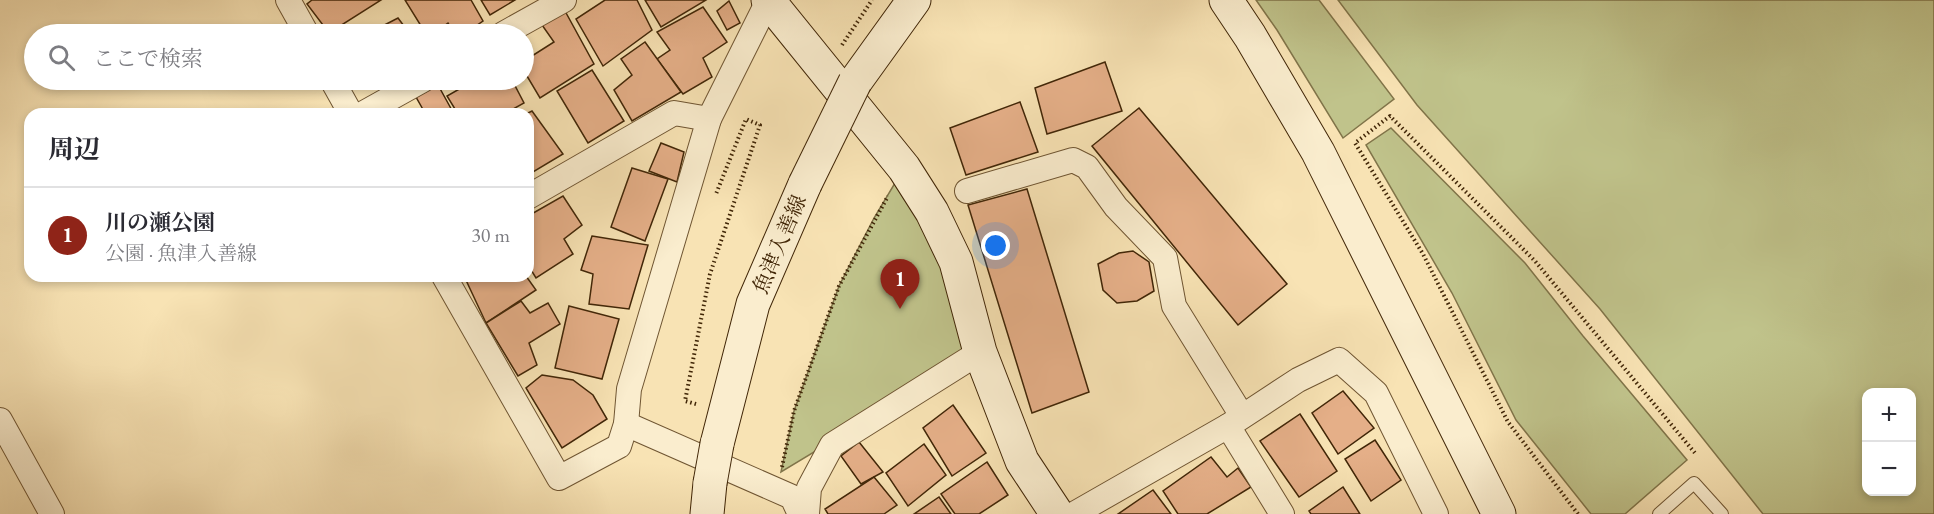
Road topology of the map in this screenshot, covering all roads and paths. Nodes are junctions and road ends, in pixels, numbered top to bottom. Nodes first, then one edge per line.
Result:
1 (288, 0) edge
2 (564, 0) edge
3 (768, 0) edge
4 (914, 0) edge
5 (1226, 0) edge
6 (301, 24) edge
7 (521, 24) edge
8 (338, 90) edge
9 (405, 90) edge
10 (348, 108) edge
11 (373, 108) edge
12 (709, 119) junction
13 (904, 168) junction
14 (967, 191) dead end
15 (534, 194) edge
16 (714, 198) dead end
17 (447, 282) edge
18 (980, 352) junction
19 (702, 406) dead end
20 (0, 420) edge
21 (1235, 421) junction
22 (627, 424) junction
23 (1695, 453) dead end
24 (709, 498) edge
25 (800, 508) edge
26 (1501, 512) edge
27 (52, 514) edge
28 (1057, 514) edge
29 (1074, 514) edge
30 (1282, 514) edge
31 (1436, 514) edge
32 (1578, 514) edge
33 (1659, 514) edge
34 (1722, 514) edge

1 - 6 street
2 - 7 street
3 - 12 street
3 - 13 street
4 - 24 street, 魚津入善線, bridge
5 - 26 street
8 - 10 street
9 - 11 street
12 - 15 street
12 - 22 street
13 - 18 street
13 - 25 path
14 - 21 street
16 - 19 path
17 - 22 street
18 - 25 street
18 - 28 street
20 - 27 street
21 - 29 street
21 - 30 street
21 - 31 street
22 - 25 street
23 - 32 path
33 - 34 lane

